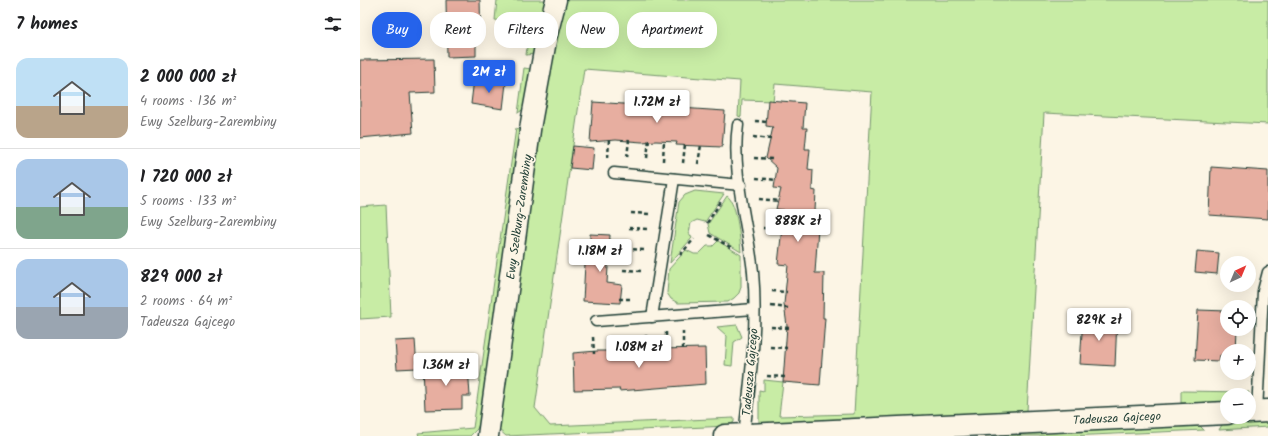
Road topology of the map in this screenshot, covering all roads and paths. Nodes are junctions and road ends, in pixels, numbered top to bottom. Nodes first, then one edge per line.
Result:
1 (556, 0) edge
2 (738, 125) dead end
3 (747, 137) dead end
4 (649, 139) dead end
5 (771, 139) dead end
6 (629, 140) dead end
7 (664, 140) dead end
8 (685, 144) dead end
9 (701, 145) dead end
10 (749, 158) dead end
11 (774, 159) dead end
12 (626, 164) dead end
13 (646, 165) dead end
14 (662, 166) dead end
15 (682, 168) dead end
16 (698, 169) dead end
17 (614, 173) dead end
18 (752, 178) dead end
19 (674, 179) junction
20 (777, 180) dead end
21 (737, 185) junction
22 (754, 199) dead end
23 (780, 201) dead end
24 (631, 213) dead end
25 (655, 215) dead end
26 (707, 223) dead end
27 (629, 228) dead end
28 (759, 228) dead end
29 (653, 229) dead end
30 (782, 229) dead end
31 (626, 249) dead end
32 (650, 250) dead end
33 (623, 270) dead end
34 (647, 271) dead end
35 (1268, 272) edge
36 (767, 291) dead end
37 (787, 292) dead end
38 (767, 306) dead end
39 (788, 308) dead end
40 (754, 309) junction
41 (652, 317) junction
42 (596, 321) dead end
43 (683, 324) dead end
44 (666, 325) dead end
45 (766, 327) dead end
46 (789, 328) dead end
47 (646, 333) dead end
48 (610, 334) dead end
49 (630, 334) dead end
50 (764, 346) dead end
51 (787, 348) dead end
52 (683, 350) dead end
53 (666, 351) dead end
54 (611, 353) dead end
55 (647, 354) dead end
56 (631, 355) dead end
57 (762, 376) dead end
58 (785, 377) dead end
59 (1258, 412) edge
60 (1220, 413) edge
61 (488, 436) edge
62 (735, 436) edge

1 - 61 street, Ewy Szelburg-Zarembiny
2 - 21 lane, Tadeusza Gajcego
3 - 5 path
4 - 13 path
6 - 12 path
7 - 14 path
8 - 15 path
9 - 16 path
10 - 11 path
17 - 19 lane
18 - 20 path
19 - 21 lane
19 - 41 lane
21 - 26 path
21 - 40 lane, Tadeusza Gajcego
22 - 23 path
24 - 25 path
27 - 29 path
28 - 30 path
31 - 32 path
33 - 34 path
35 - 59 lane
36 - 37 path
38 - 39 path
40 - 41 lane
40 - 62 lane, Tadeusza Gajcego
41 - 42 lane
43 - 52 path
44 - 53 path
45 - 46 path
47 - 55 path
48 - 54 path
49 - 56 path
50 - 51 path
57 - 58 path
60 - 62 street, Tadeusza Gajcego

